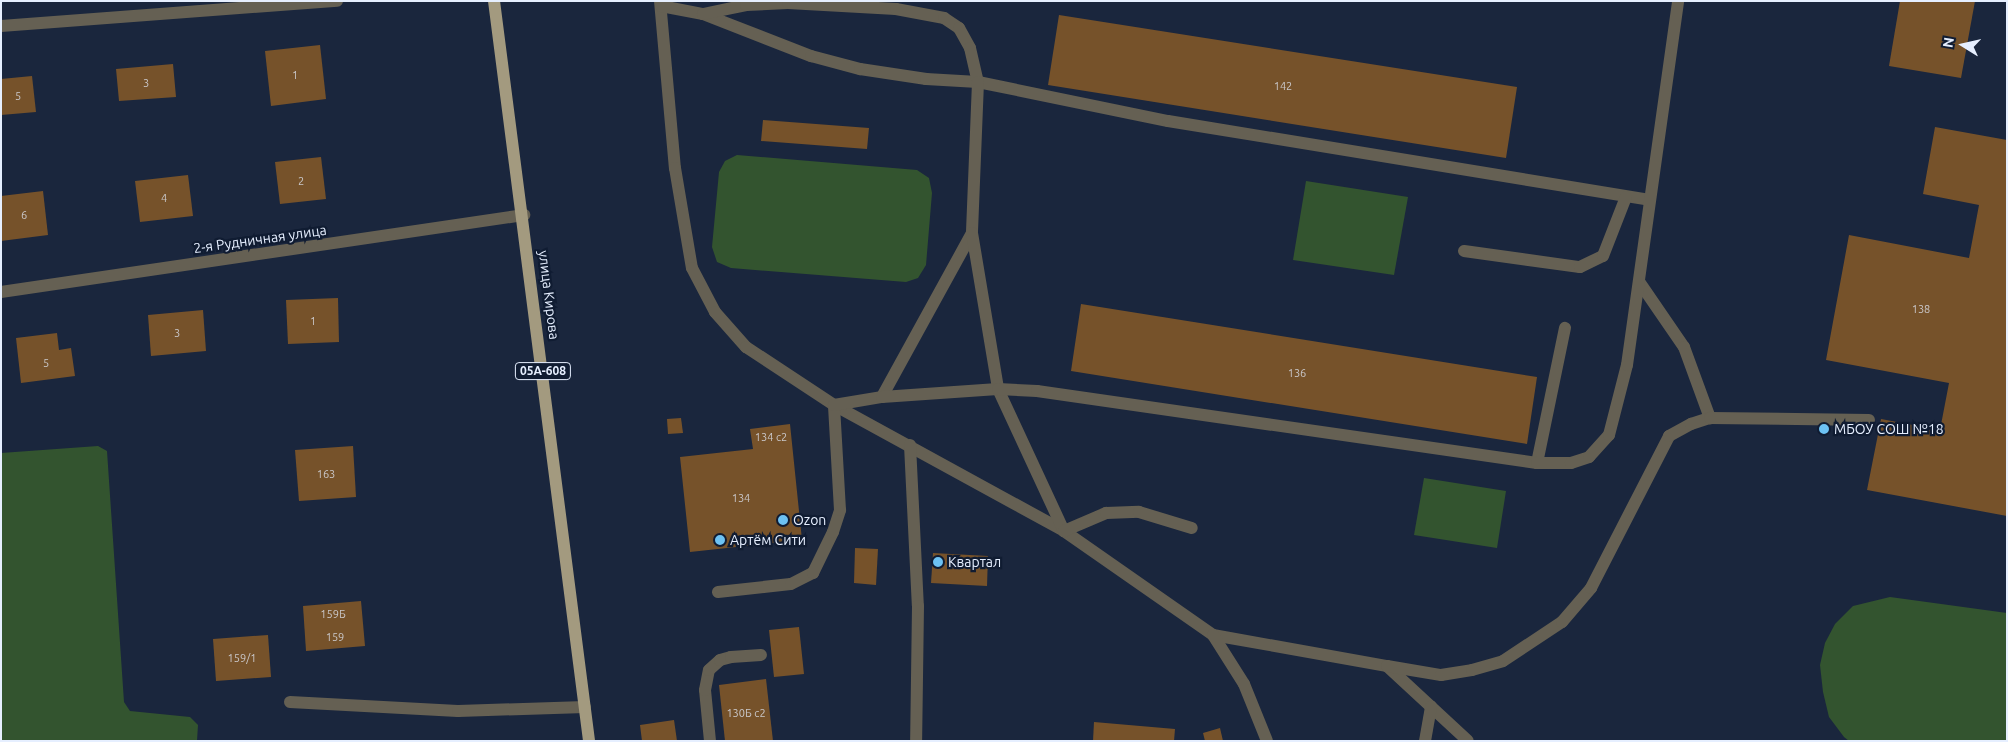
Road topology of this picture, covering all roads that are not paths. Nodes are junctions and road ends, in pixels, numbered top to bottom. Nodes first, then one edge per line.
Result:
1 (336, 1) edge
2 (494, 1) edge
3 (1678, 1) edge
4 (661, 4) edge
5 (702, 14) junction
6 (1, 26) edge
7 (978, 82) junction
8 (1626, 197) junction
9 (1650, 200) junction
10 (524, 215) junction
11 (972, 232) junction
12 (1464, 251) dead end
13 (1640, 283) junction
14 (1, 292) edge
15 (1565, 328) dead end
16 (998, 389) junction
17 (882, 396) junction
18 (834, 405) junction
19 (1710, 418) junction
20 (1869, 420) dead end
21 (910, 445) junction
22 (1537, 463) junction
23 (1192, 528) dead end
24 (1064, 531) junction
25 (718, 592) dead end
26 (1213, 635) junction
27 (761, 655) dead end
28 (1387, 666) junction
29 (290, 702) dead end
30 (585, 707) junction
31 (1431, 707) junction
32 (589, 741) edge
33 (710, 741) edge
34 (916, 741) edge
35 (1267, 741) edge
36 (1425, 741) edge
37 (1468, 741) edge

1 - 6 street
2 - 10 main road, улица Кирова / 05А-608
3 - 9 street
4 - 5 street
4 - 18 street
5 - 7 street
5 - 7 street
7 - 8 street
7 - 11 street
8 - 9 street
8 - 12 street
9 - 13 street
10 - 14 street, 2-я Рудничная улица
10 - 30 main road, улица Кирова / 05А-608
11 - 16 street
11 - 17 street
13 - 19 street
13 - 22 street
15 - 22 street
16 - 17 street
16 - 22 street
16 - 24 street
17 - 18 street
18 - 21 street
18 - 25 street
19 - 20 street
19 - 28 street
21 - 24 street
21 - 34 street
23 - 24 street
24 - 26 street
26 - 28 street
26 - 35 street
27 - 33 street
28 - 31 street
29 - 30 street
30 - 32 main road, улица Кирова / 05А-608
31 - 36 street
31 - 37 street

